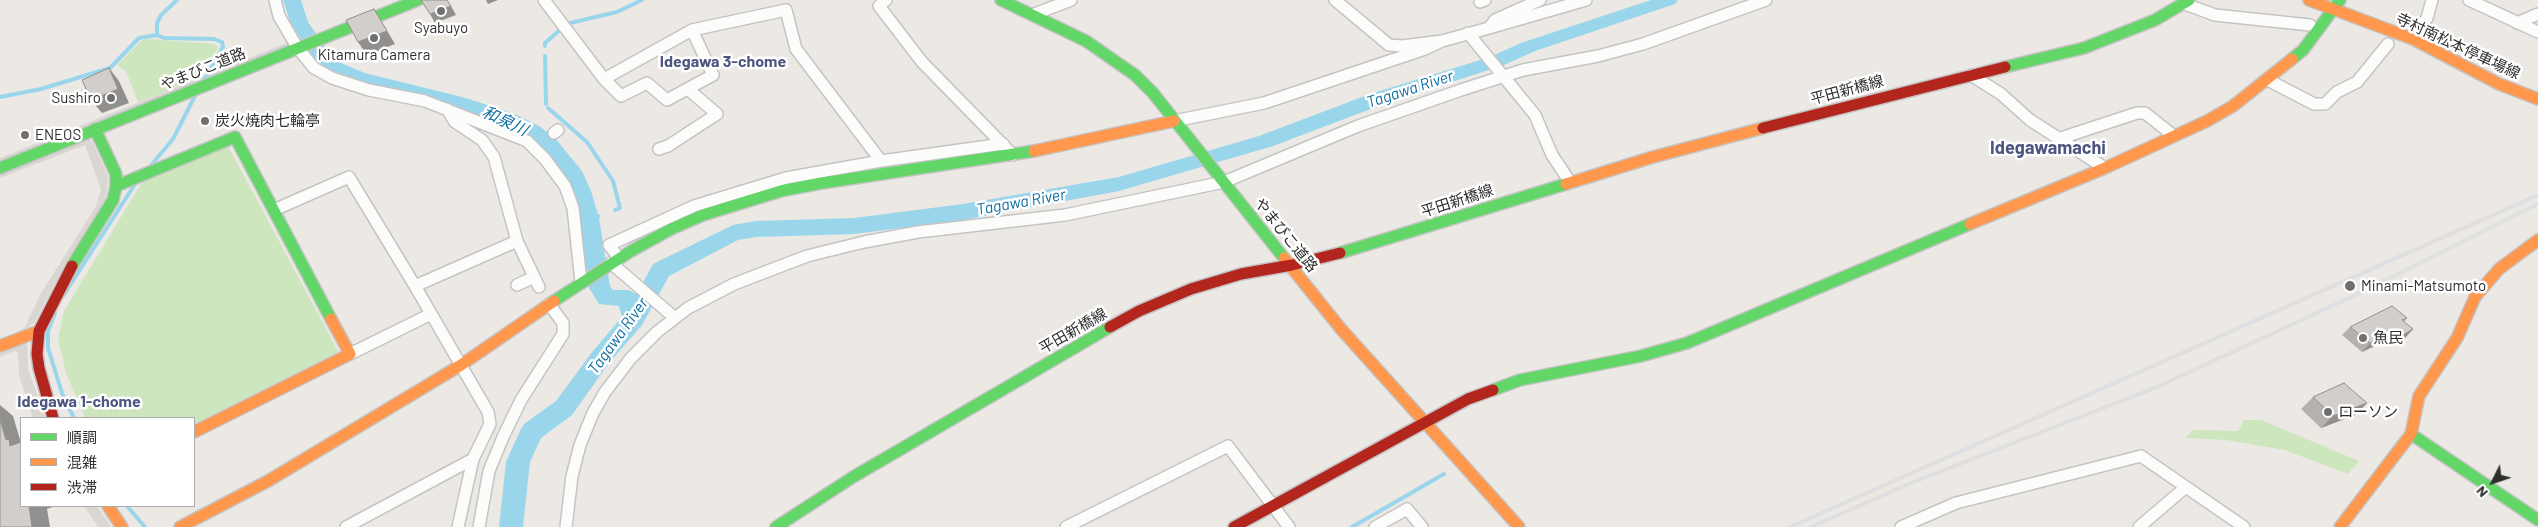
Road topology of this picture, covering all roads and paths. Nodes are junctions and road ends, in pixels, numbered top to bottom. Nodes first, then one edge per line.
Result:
1 (275, 0) edge
2 (418, 0) edge
3 (544, 0) edge
4 (886, 0) edge
5 (1002, 0) edge
6 (1071, 0) edge
7 (1335, 0) edge
8 (1540, 0) edge
9 (1586, 0) edge
10 (1766, 0) edge
11 (2309, 0) edge
12 (2432, 0) edge
13 (2469, 0) edge
14 (2187, 2) edge
15 (2337, 5) edge
16 (2538, 14) edge
17 (1032, 15) junction
18 (2518, 23) junction
19 (2310, 25) dead end
20 (1489, 28) junction
21 (692, 30) junction
22 (2538, 32) edge
23 (1470, 35) junction
24 (2413, 39) junction
25 (1442, 41) junction
26 (2388, 44) dead end
27 (300, 46) junction
28 (1971, 75) junction
29 (1503, 76) junction
30 (604, 79) junction
31 (2268, 80) junction
32 (689, 90) junction
33 (2538, 99) edge
34 (447, 109) junction
35 (1177, 125) junction
36 (95, 130) junction
37 (2174, 136) junction
38 (2058, 139) junction
39 (1003, 144) junction
40 (659, 149) dead end
41 (1014, 155) junction
42 (881, 161) junction
43 (0, 168) edge
44 (2105, 168) junction
45 (1222, 180) junction
46 (1570, 182) junction
47 (116, 186) junction
48 (274, 210) junction
49 (2538, 240) edge
50 (517, 241) junction
51 (612, 263) junction
52 (1292, 265) junction
53 (584, 280) junction
54 (517, 285) dead end
55 (416, 286) junction
56 (549, 304) junction
57 (431, 314) junction
58 (674, 317) junction
59 (39, 332) junction
60 (0, 346) edge
61 (350, 354) junction
62 (461, 364) junction
63 (53, 417) edge
64 (1424, 422) junction
65 (195, 432) edge
66 (2411, 434) junction
67 (473, 459) junction
68 (2186, 487) junction
69 (1273, 506) junction
70 (109, 507) edge
71 (2538, 520) edge
72 (353, 526) edge
73 (122, 527) edge
74 (180, 527) edge
75 (458, 527) edge
76 (478, 527) edge
77 (566, 527) edge
78 (776, 527) edge
79 (1066, 527) edge
80 (1234, 527) edge
81 (1289, 527) edge
82 (1375, 527) edge
83 (1422, 527) edge
84 (1519, 527) edge
85 (1901, 527) edge
86 (2139, 527) edge
87 (2244, 527) edge
88 (2340, 527) edge

1 - 27 street
2 - 27 street, やまびこ道路
3 - 30 street
4 - 39 street
5 - 17 street, やまびこ道路
6 - 17 street
7 - 25 street
8 - 20 street
9 - 20 street
10 - 29 street
11 - 15 street, 寺村南松本停車場線
12 - 24 street
13 - 18 street
14 - 19 street
14 - 28 street, 平田新橋線
15 - 24 street, 寺村南松本停車場線
15 - 31 street
16 - 18 street
17 - 35 street, やまびこ道路
18 - 22 street
20 - 23 street
21 - 30 street
21 - 32 street
21 - 42 street
23 - 25 street
23 - 29 street
24 - 33 street, 寺村南松本停車場線
25 - 35 street
26 - 31 street
27 - 34 street
27 - 36 street, やまびこ道路
28 - 38 street
28 - 46 street, 平田新橋線
29 - 45 street
29 - 46 street
30 - 32 street
31 - 37 street
32 - 40 street
34 - 50 street
34 - 53 street
35 - 41 street
35 - 45 street, やまびこ道路
36 - 43 street, やまびこ道路
36 - 47 street
37 - 38 street
37 - 44 street
38 - 44 street
39 - 41 street
39 - 42 street
41 - 51 street
42 - 51 street
44 - 64 street
45 - 52 street, やまびこ道路
45 - 58 street
46 - 52 street, 平田新橋線
47 - 48 street
47 - 59 street
48 - 55 street
48 - 61 street
49 - 66 street
50 - 54 street
50 - 55 street
51 - 53 street
51 - 58 street
52 - 64 street, やまびこ道路
52 - 78 street, 平田新橋線
53 - 56 street
55 - 57 street
56 - 62 street
56 - 76 street
57 - 61 street
57 - 62 street
58 - 77 street
59 - 60 street
59 - 63 street
61 - 65 street
62 - 67 street
62 - 74 street
64 - 69 street
64 - 84 street, やまびこ道路
66 - 71 street
66 - 88 street
67 - 72 street
67 - 75 street
68 - 85 street
68 - 86 street
68 - 87 street
69 - 79 street
69 - 80 street
69 - 81 street
70 - 73 street
82 - 83 street

